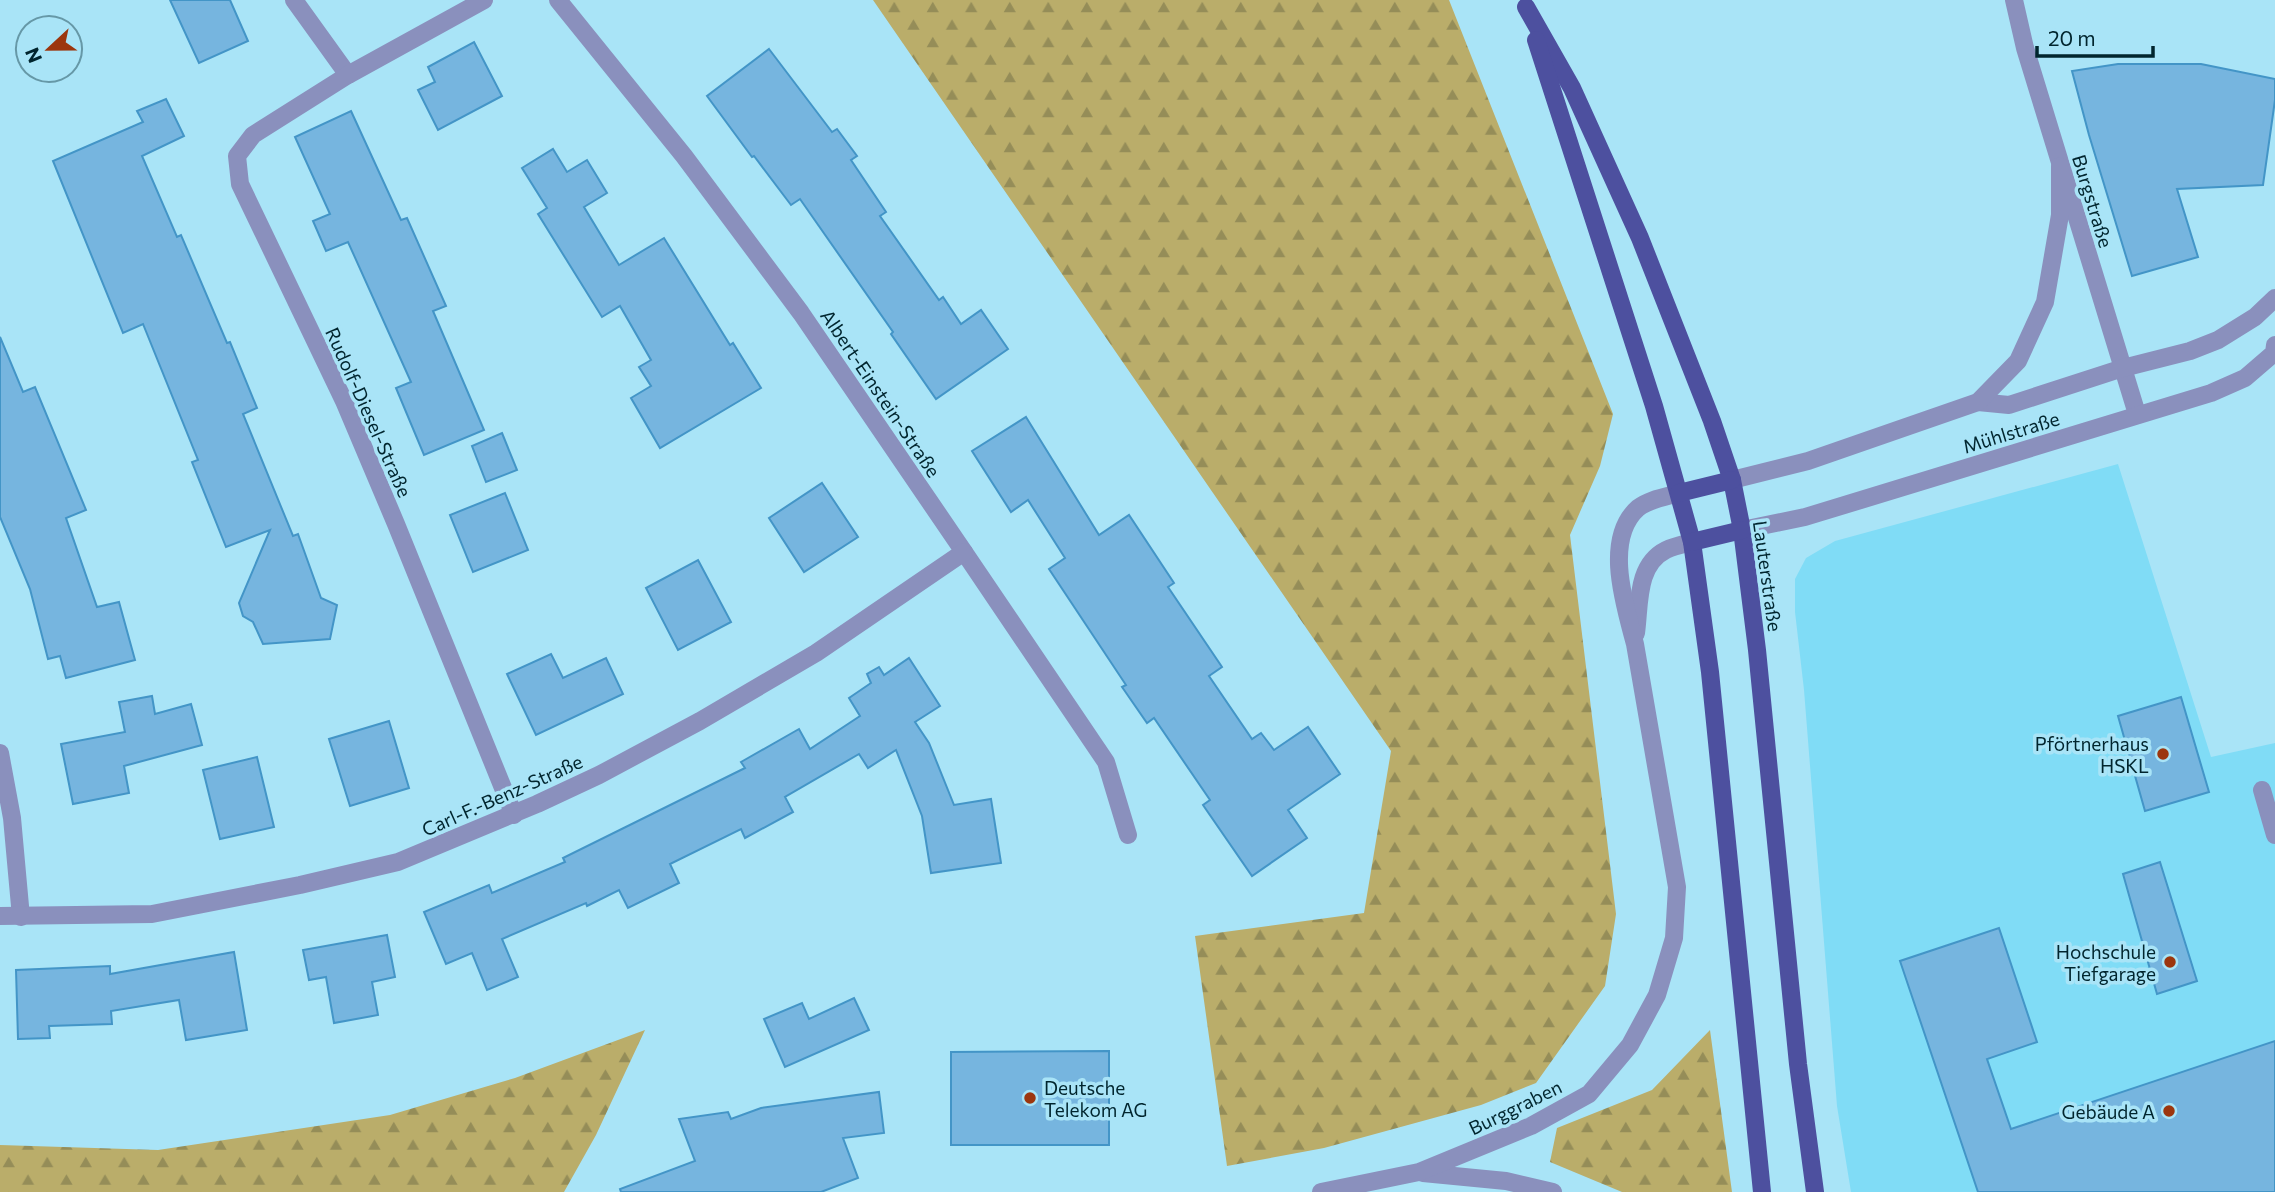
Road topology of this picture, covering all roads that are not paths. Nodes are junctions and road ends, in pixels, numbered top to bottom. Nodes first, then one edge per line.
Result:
1 (294, 0) edge
2 (484, 0) edge
3 (558, 0) edge
4 (2014, 0) edge
5 (1524, 4) edge
6 (348, 75) junction
7 (2060, 166) junction
8 (2275, 299) edge
9 (2275, 345) edge
10 (2123, 368) junction
11 (1978, 402) junction
12 (2137, 414) junction
13 (1732, 480) junction
14 (1679, 493) junction
15 (1742, 530) junction
16 (1692, 542) junction
17 (964, 552) junction
18 (1635, 644) junction
19 (0, 753) edge
20 (2262, 790) dead end
21 (514, 815) junction
22 (1128, 835) dead end
23 (2275, 835) edge
24 (0, 916) edge
25 (22, 917) junction
26 (1419, 1172) junction
27 (1321, 1192) edge
28 (1553, 1192) edge
29 (1762, 1192) edge
30 (1815, 1192) edge

1 - 6 street
2 - 6 street, Rudolf-Diesel-Straße
3 - 17 street, Albert-Einstein-Straße
4 - 7 street, Burgstraße
5 - 13 main road, Lauterstraße
5 - 14 main road, Lauterstraße
6 - 21 street, Rudolf-Diesel-Straße
7 - 10 street, Burgstraße
7 - 11 street, Mühlstraße
8 - 10 street, Mühlstraße
9 - 12 street, Mühlstraße
10 - 11 street, Mühlstraße
10 - 12 street, Burgstraße
11 - 13 street, Mühlstraße
12 - 15 street, Mühlstraße
13 - 14 main road
13 - 15 main road, Lauterstraße
14 - 16 main road, Lauterstraße
14 - 18 street, Burggraben
15 - 16 main road
15 - 30 main road, Lauterstraße
16 - 18 street, Burggraben
16 - 29 main road, Lauterstraße
17 - 21 street, Carl-F.-Benz-Straße
17 - 22 street, Albert-Einstein-Straße
18 - 26 street, Burggraben
19 - 25 street
20 - 23 street
21 - 25 street, Carl-F.-Benz-Straße
24 - 25 street, Carl-F.-Benz-Straße
26 - 27 street, Burggraben
26 - 28 street

